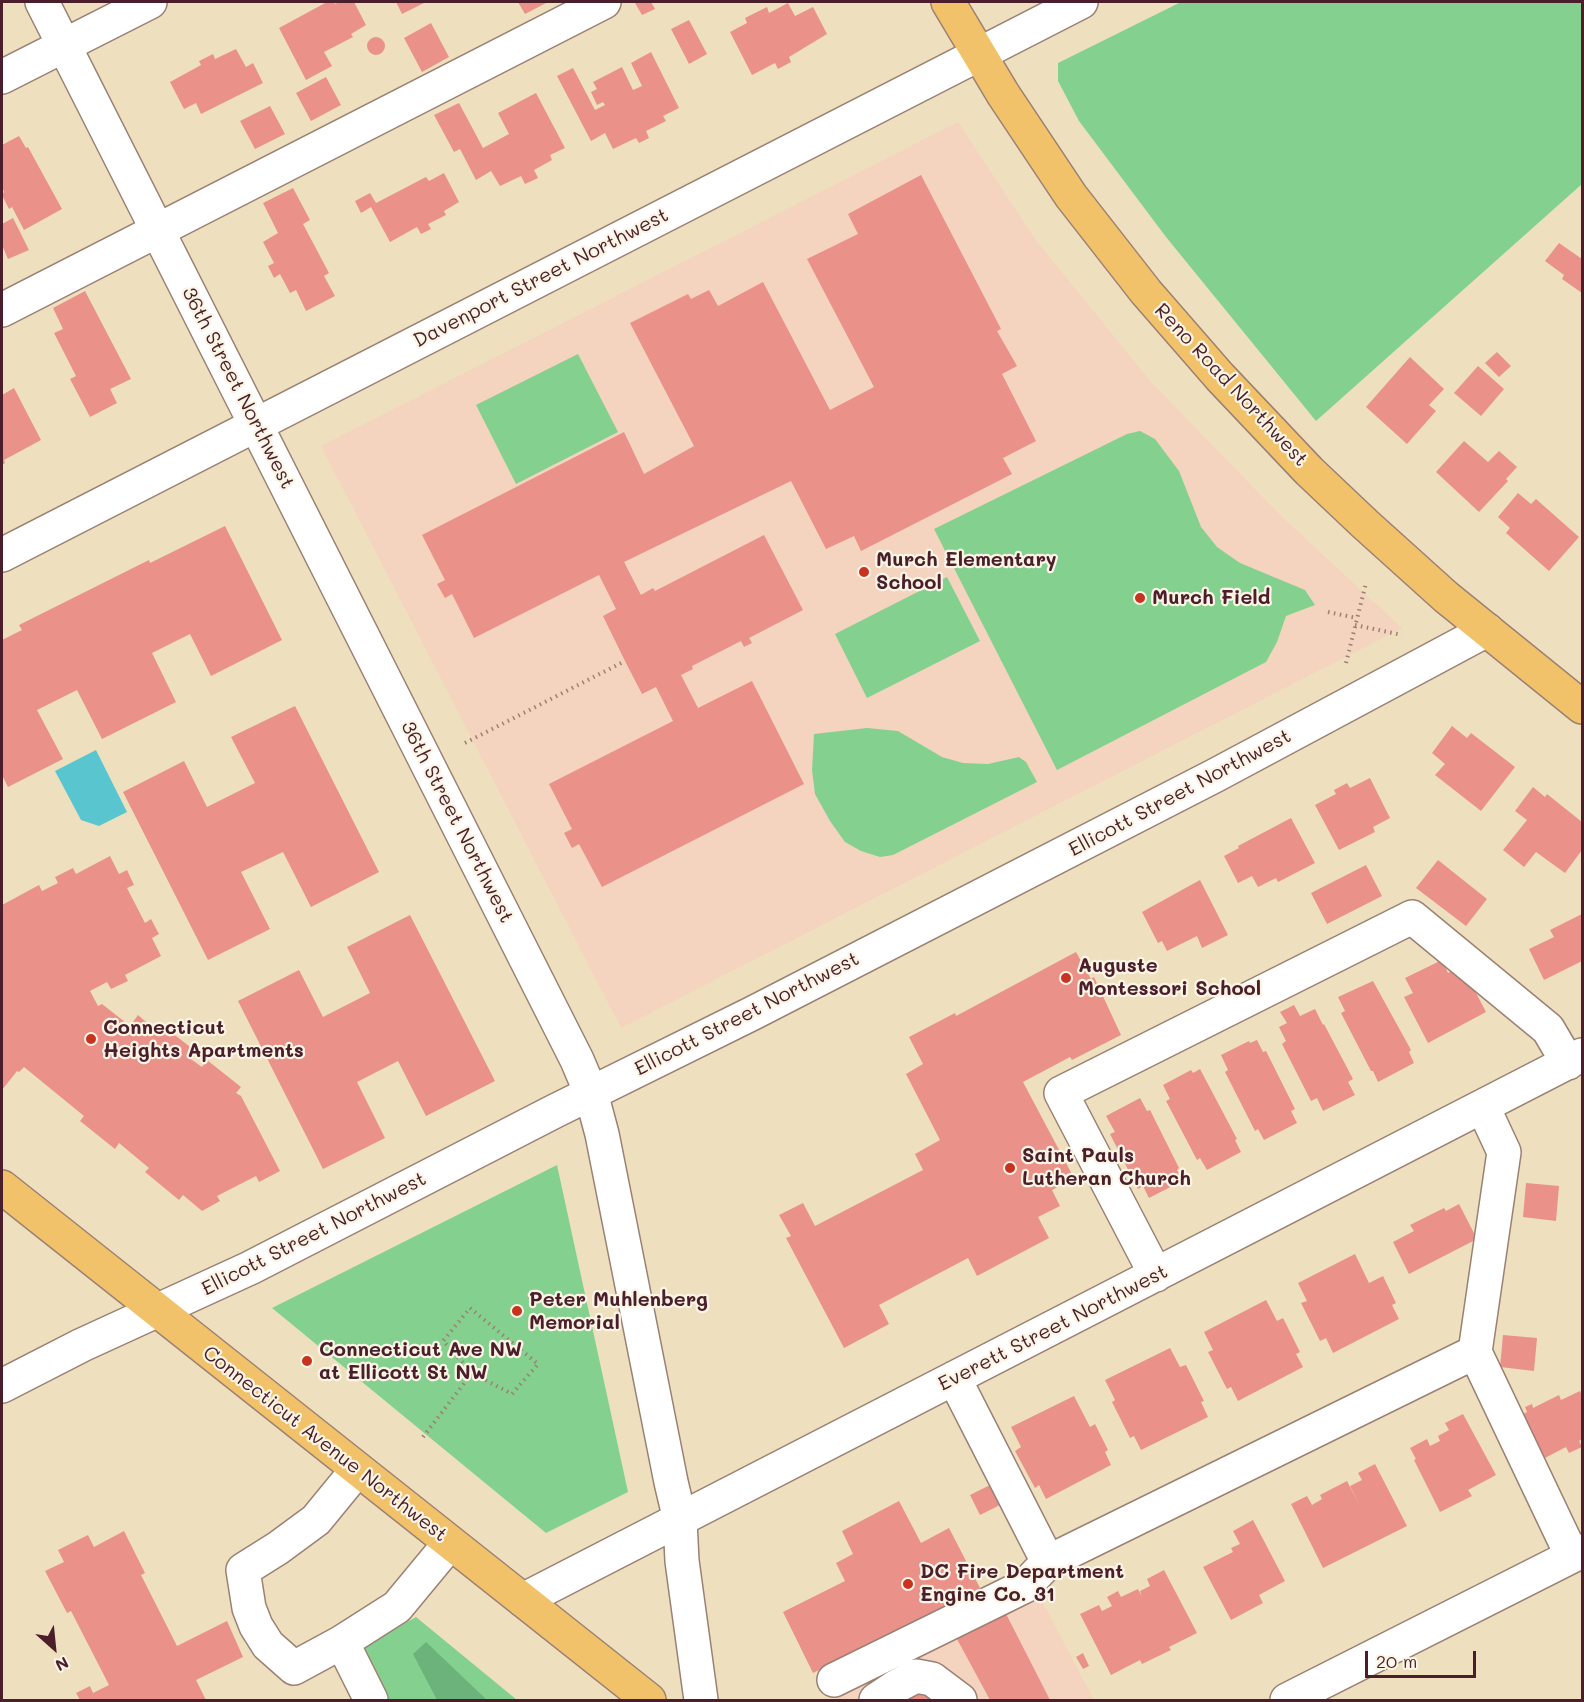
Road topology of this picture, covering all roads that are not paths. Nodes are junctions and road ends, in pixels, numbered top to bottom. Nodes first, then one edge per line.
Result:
1 (42, 2) edge
2 (150, 2) edge
3 (604, 2) edge
4 (948, 2) edge
5 (1081, 2) edge
6 (64, 45) junction
7 (979, 53) junction
8 (2, 77) edge
9 (158, 230) junction
10 (2, 310) edge
11 (256, 424) junction
12 (2, 555) edge
13 (1486, 630) junction
14 (1582, 708) edge
15 (1575, 1059) edge
16 (591, 1093) junction
17 (1483, 1107) junction
18 (2, 1187) edge
19 (1156, 1275) junction
20 (157, 1311) junction
21 (1475, 1352) junction
22 (954, 1378) junction
23 (2, 1386) edge
24 (357, 1470) junction
25 (680, 1520) junction
26 (450, 1543) junction
27 (1577, 1553) edge
28 (1048, 1562) junction
29 (523, 1600) junction
30 (342, 1642) junction
31 (834, 1680) dead end
32 (371, 1701) edge
33 (649, 1701) edge
34 (700, 1701) edge
35 (876, 1701) edge
36 (960, 1701) edge
37 (1287, 1701) edge

1 - 6 street, 36th Street Northwest
2 - 6 street
3 - 9 street
4 - 7 main road, Reno Road Northwest
5 - 7 street, Davenport Street Northwest
6 - 8 street
6 - 9 street, 36th Street Northwest
7 - 11 street, Davenport Street Northwest
7 - 13 main road, Reno Road Northwest
9 - 10 street
9 - 11 street, 36th Street Northwest
11 - 12 street, Davenport Street Northwest
11 - 16 street, 36th Street Northwest
13 - 14 main road, Reno Road Northwest
13 - 16 street, Ellicott Street Northwest
15 - 17 street, Everett Street Northwest
15 - 19 street
16 - 20 street, Ellicott Street Northwest
16 - 25 street, 36th Street Northwest
17 - 19 street, Everett Street Northwest
17 - 21 street
18 - 20 main road, Connecticut Avenue Northwest
19 - 22 street, Everett Street Northwest
20 - 23 street, Ellicott Street Northwest
20 - 24 main road, Connecticut Avenue Northwest
21 - 27 street
21 - 28 street
22 - 25 street, Everett Street Northwest
22 - 28 street
24 - 26 main road, Connecticut Avenue Northwest
24 - 30 street
25 - 29 street, Everett Street Northwest
25 - 34 street, 36th Street Northwest
26 - 29 main road, Connecticut Avenue Northwest
26 - 30 street
27 - 37 street
28 - 31 street
29 - 33 main road, Connecticut Avenue Northwest
30 - 32 street
35 - 36 street

